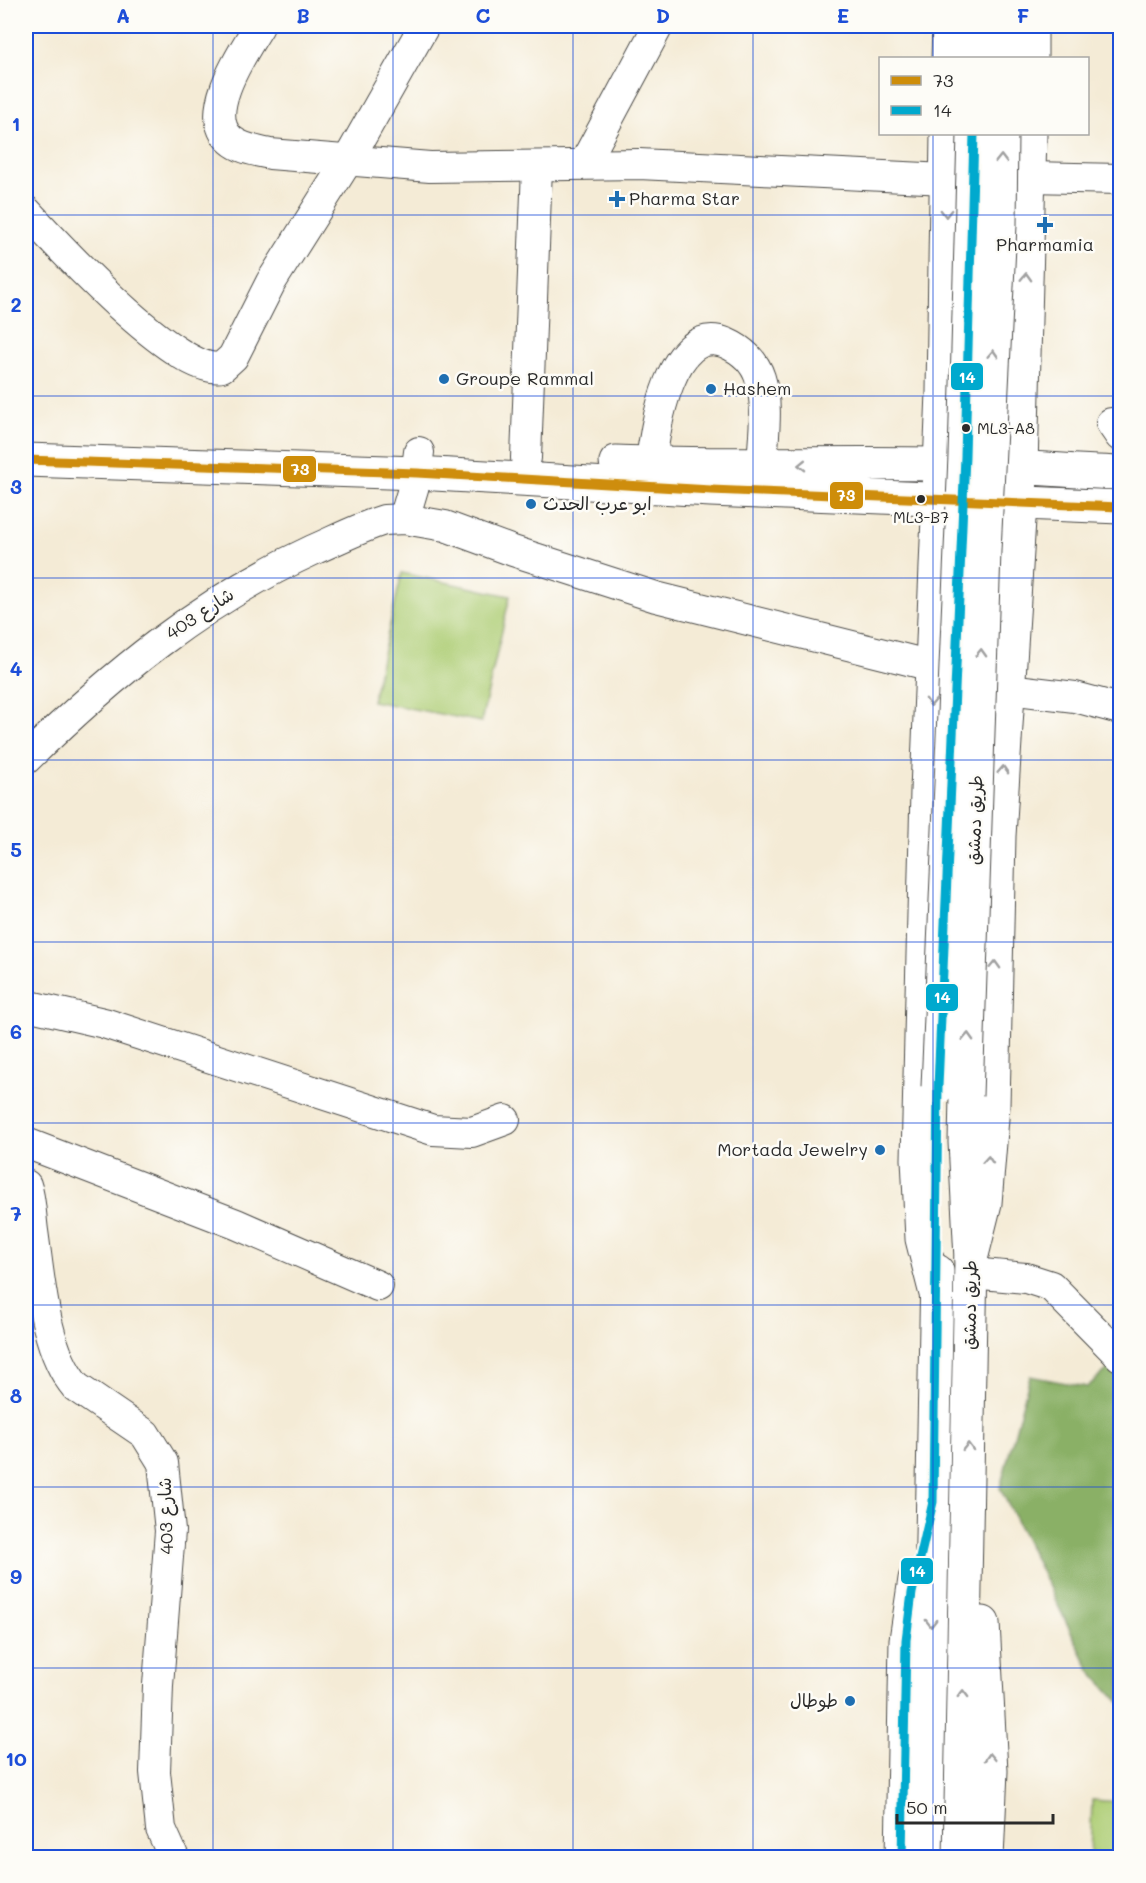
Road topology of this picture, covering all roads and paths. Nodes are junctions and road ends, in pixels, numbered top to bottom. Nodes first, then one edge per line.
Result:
1 (259, 26) edge
2 (424, 26) edge
3 (658, 26) edge
4 (949, 26) edge
5 (975, 26) edge
6 (1003, 26) edge
7 (1031, 26) edge
8 (948, 57) edge
9 (975, 57) edge
10 (1002, 57) edge
11 (1031, 57) edge
12 (947, 135) edge
13 (974, 135) edge
14 (1001, 135) edge
15 (1030, 135) edge
16 (348, 160) junction
17 (584, 164) junction
18 (537, 167) junction
19 (1030, 177) junction
20 (946, 179) junction
21 (1120, 179) edge
22 (26, 211) edge
23 (944, 357) junction
24 (1023, 372) junction
25 (944, 392) junction
26 (26, 441) edge
27 (526, 458) junction
28 (26, 460) edge
29 (418, 463) junction
30 (860, 463) junction
31 (651, 464) junction
32 (941, 464) junction
33 (762, 466) junction
34 (1021, 466) junction
35 (1117, 473) edge
36 (859, 498) junction
37 (940, 500) junction
38 (1020, 504) junction
39 (1115, 507) edge
40 (404, 519) junction
41 (939, 552) junction
42 (1015, 575) junction
43 (935, 620) junction
44 (1012, 627) junction
45 (932, 666) junction
46 (1008, 689) junction
47 (1120, 709) edge
48 (26, 759) edge
49 (26, 1005) edge
50 (952, 1091) junction
51 (505, 1120) dead end
52 (26, 1143) edge
53 (26, 1185) edge
54 (971, 1266) junction
55 (378, 1286) dead end
56 (936, 1294) junction
57 (1120, 1356) edge
58 (933, 1502) junction
59 (967, 1506) junction
60 (174, 1857) edge
61 (902, 1857) edge
62 (926, 1857) edge
63 (960, 1857) edge
64 (987, 1857) edge

1 - 16 street
2 - 16 street
3 - 17 street
4 - 8 highway
5 - 9 highway
6 - 10 highway
7 - 11 highway
12 - 20 highway
13 - 50 highway, طريق دمشق, bridge
50 -> 14 highway, طريق دمشق, bridge
15 - 19 highway
16 - 18 street
16 - 22 street
17 - 18 street
17 - 20 street
18 - 27 street
19 - 21 street
24 -> 19 highway
20 -> 23 highway
23 - 24 highway
23 - 25 highway
24 - 34 highway
24 - 35 highway
25 - 30 highway
25 - 32 highway
26 - 29 highway
27 - 29 highway
27 - 31 highway
28 - 29 highway
29 - 36 highway
29 - 40 street
30 - 32 highway
30 -> 33 highway
31 - 33 highway
31 - 33 street
32 - 34 highway
32 - 37 highway
34 - 35 highway
34 - 38 highway
36 - 37 highway
36 - 41 highway
37 - 38 highway
37 - 41 highway
38 - 39 highway
38 - 42 highway
39 - 42 highway
40 - 45 street
40 - 48 street, شارع 403
41 - 43 highway
42 - 44 highway
43 - 44 highway
43 - 45 highway
44 - 46 highway
45 -> 56 highway
46 - 47 street
54 -> 46 highway
49 - 51 street
50 - 54 highway, طريق دمشق
50 - 56 highway, طريق دمشق
52 - 55 street
53 - 60 street, شارع 403
54 - 57 street
59 -> 54 highway, طريق دمشق
56 - 58 highway, طريق دمشق
58 - 61 highway
58 -> 62 highway
63 -> 59 highway
64 -> 59 highway

